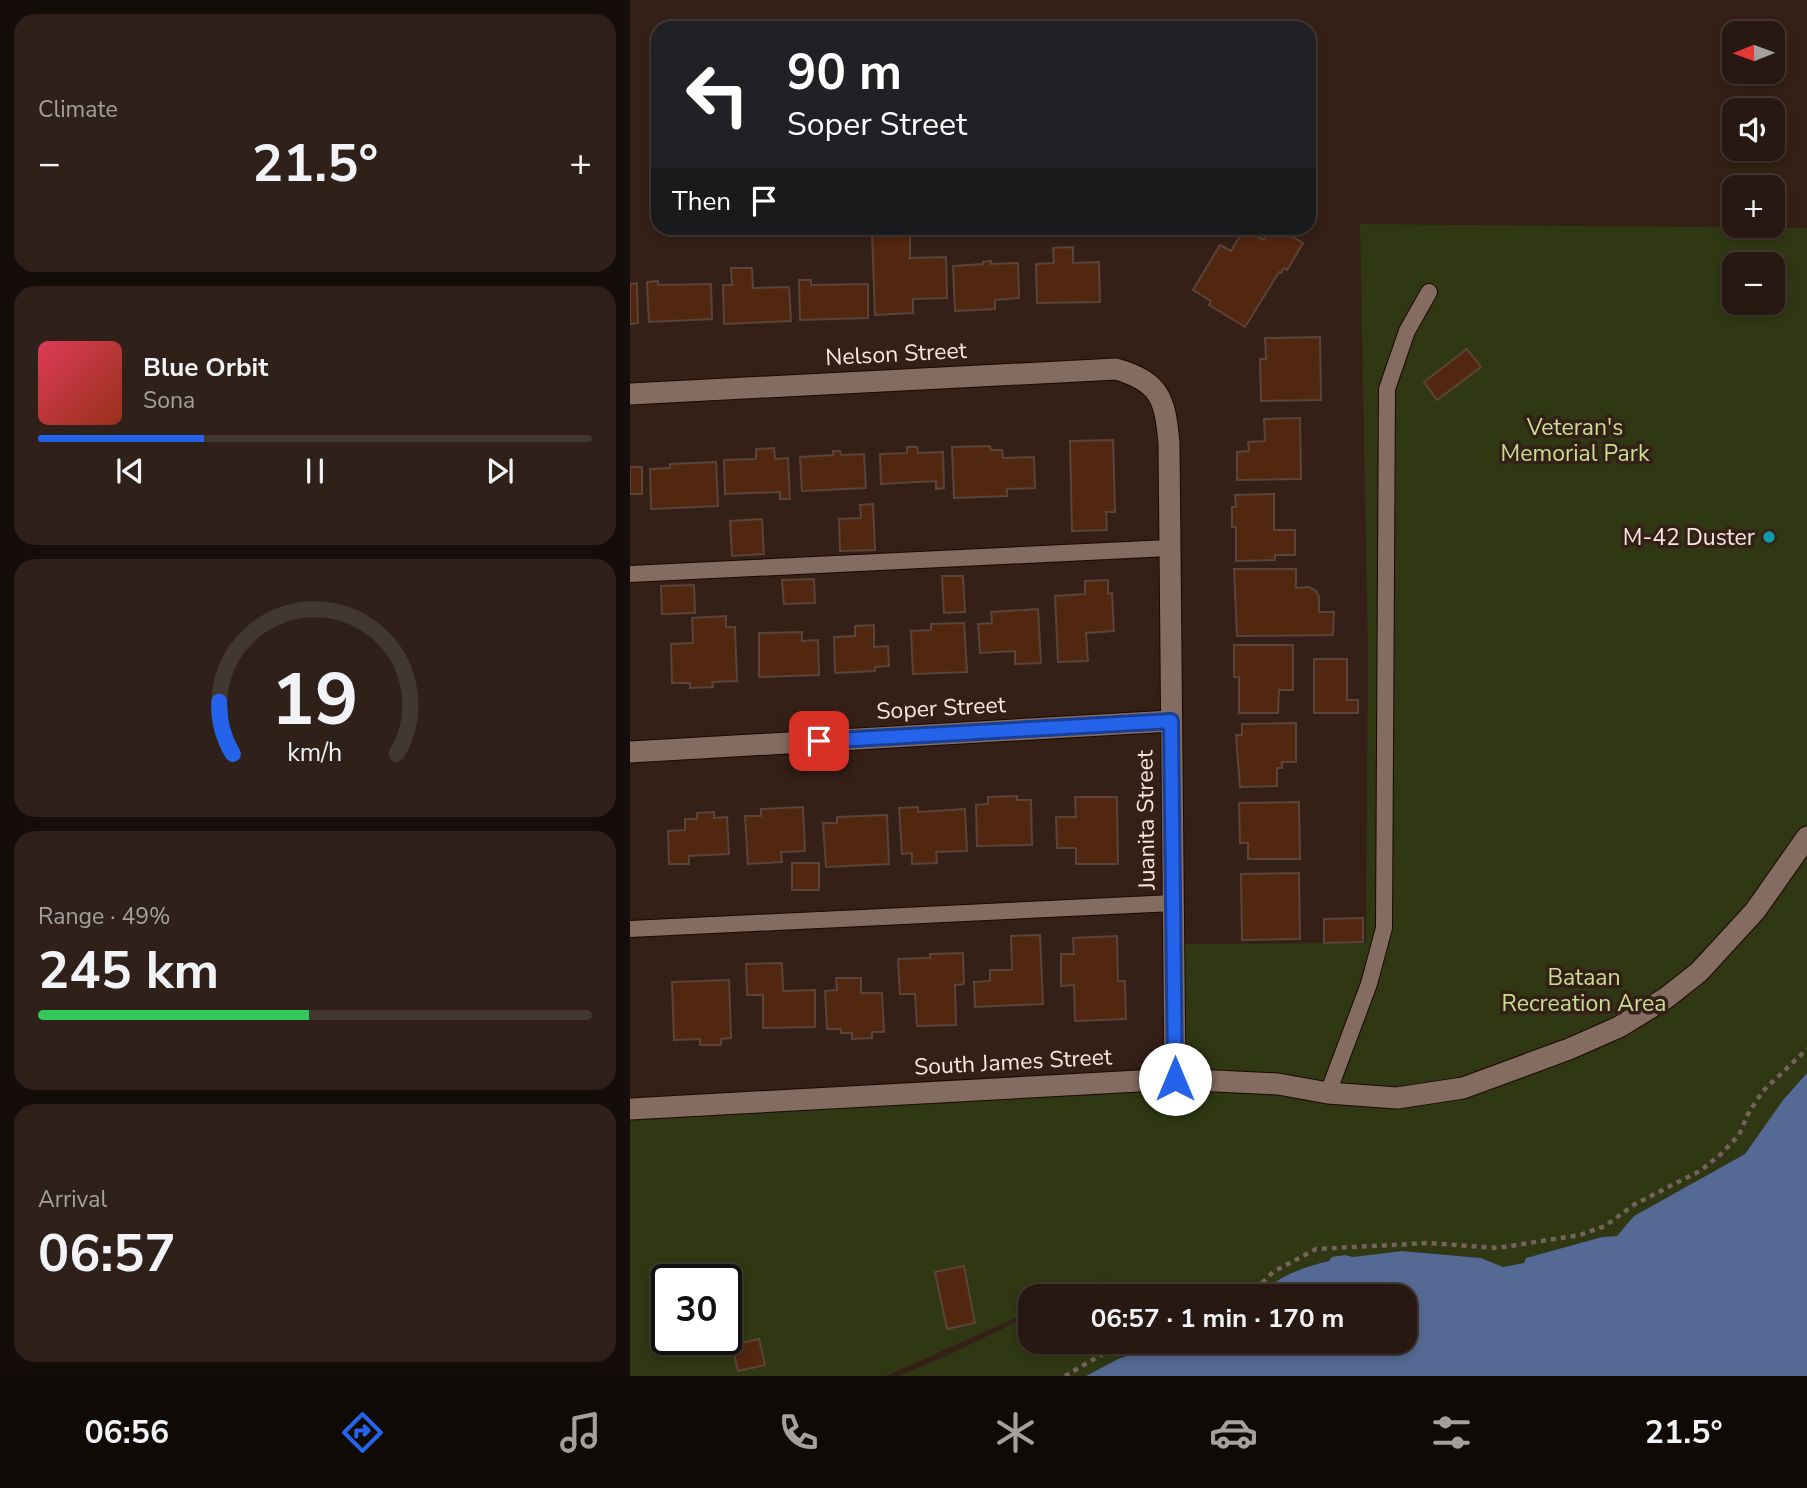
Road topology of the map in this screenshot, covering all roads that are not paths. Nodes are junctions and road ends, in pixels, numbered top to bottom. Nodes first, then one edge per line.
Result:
1 (1429, 292) dead end
2 (1158, 393) joint
3 (630, 394) edge
4 (1168, 548) junction
5 (630, 574) edge
6 (1171, 721) junction
7 (630, 752) edge
8 (1807, 837) edge
9 (1174, 903) junction
10 (630, 929) edge
11 (1175, 1079) junction
12 (1328, 1093) junction
13 (630, 1109) edge

1 - 12 lane
2 - 3 street, Nelson Street
2 - 4 street, Juanita Street
4 - 5 lane
4 - 6 street, Juanita Street
6 - 7 street, Soper Street
6 - 9 street, Juanita Street
8 - 12 street, South James Street
9 - 10 lane
9 - 11 street, Juanita Street
11 - 12 street, South James Street
11 - 13 street, South James Street

